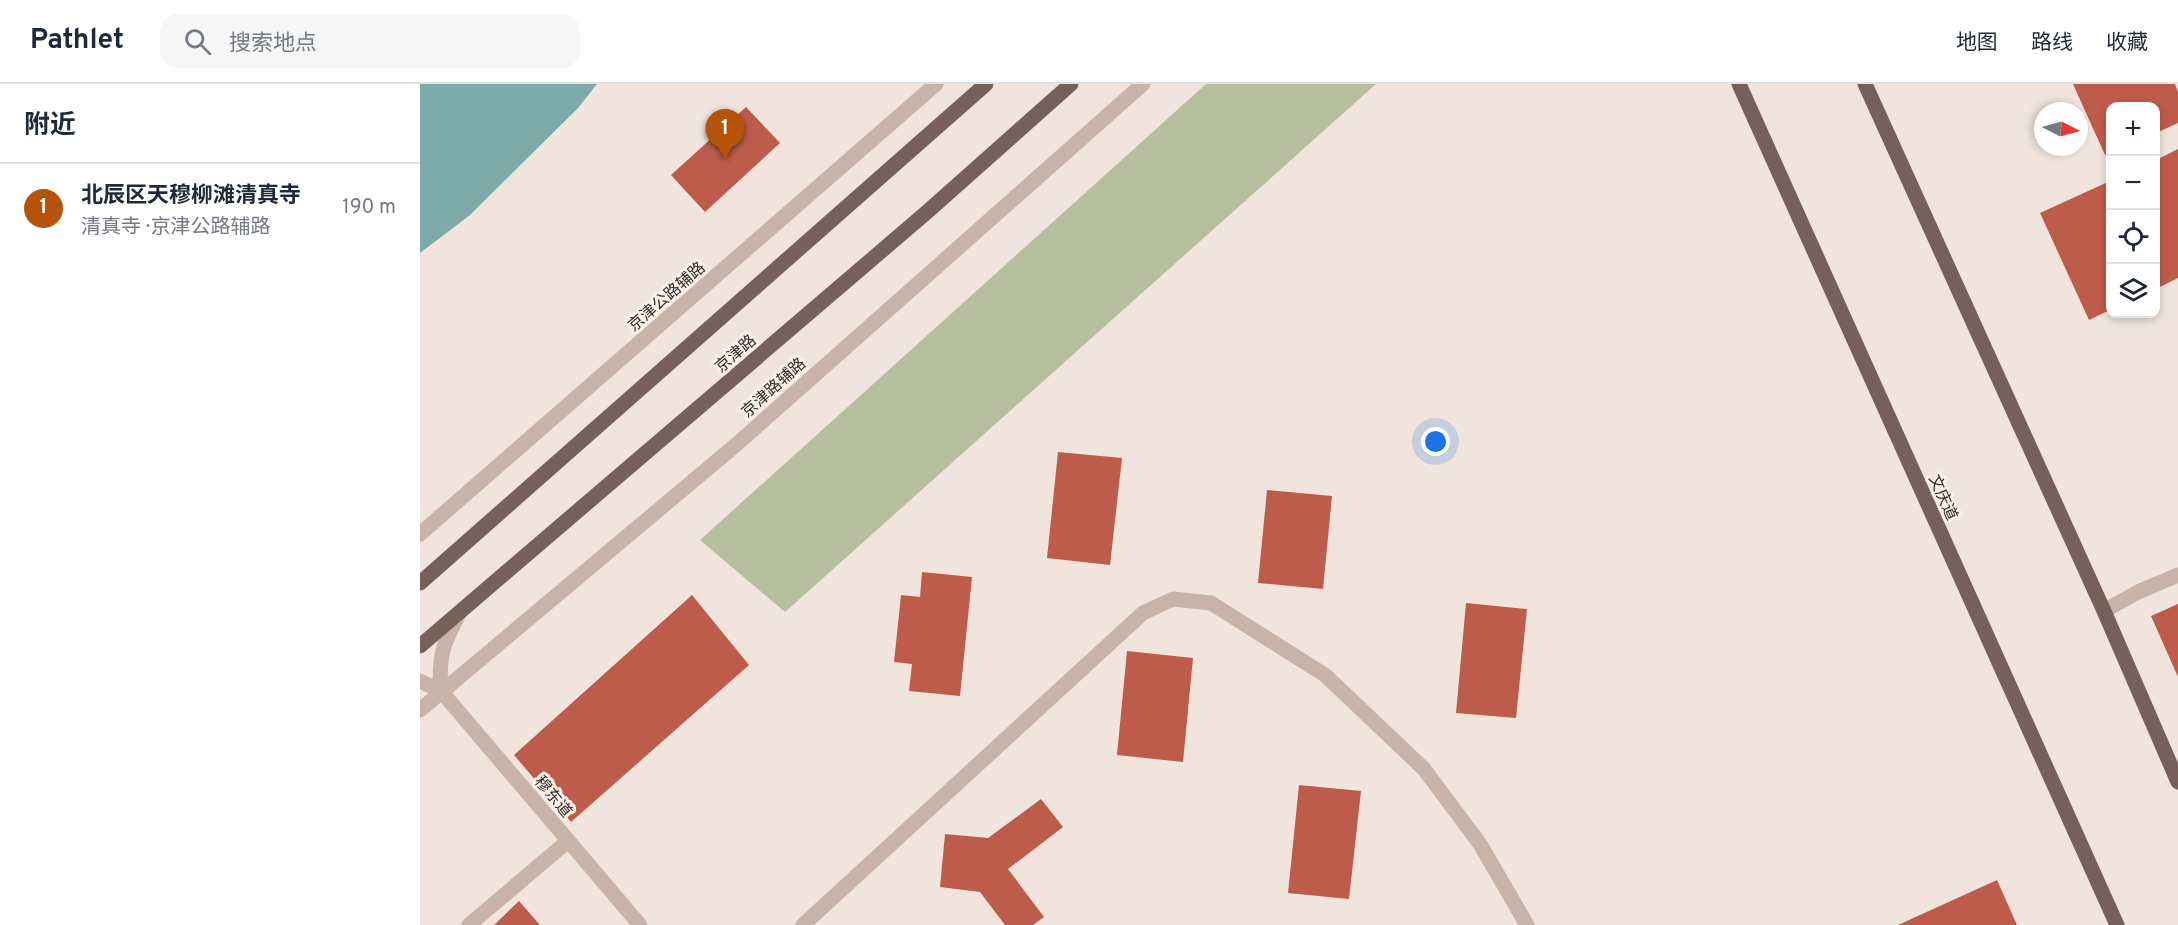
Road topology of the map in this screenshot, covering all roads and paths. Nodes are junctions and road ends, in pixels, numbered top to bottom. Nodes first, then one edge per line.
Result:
1 (936, 84) edge
2 (986, 84) edge
3 (1071, 84) edge
4 (1143, 84) edge
5 (1739, 84) edge
6 (1865, 84) edge
7 (420, 534) edge
8 (2178, 575) edge
9 (420, 583) edge
10 (461, 611) junction
11 (2103, 611) junction
12 (420, 646) edge
13 (420, 681) edge
14 (441, 691) junction
15 (420, 710) edge
16 (2178, 782) edge
17 (568, 841) junction
18 (470, 925) edge
19 (640, 925) edge
20 (803, 925) edge
21 (1527, 925) edge
22 (2117, 925) edge

1 - 7 street, 京津公路辅路
2 - 9 main road
3 - 10 main road, 京津路
4 - 14 street, 京津路辅路
5 - 22 main road, 文庆道
6 - 11 main road
8 - 11 street
10 - 12 main road, 京津路
10 - 14 street
11 - 16 main road
13 - 14 street, 穆东道
14 - 15 street, 京津路辅路
14 - 17 street, 穆东道
17 - 18 street
17 - 19 street, 穆东道
20 - 21 street

